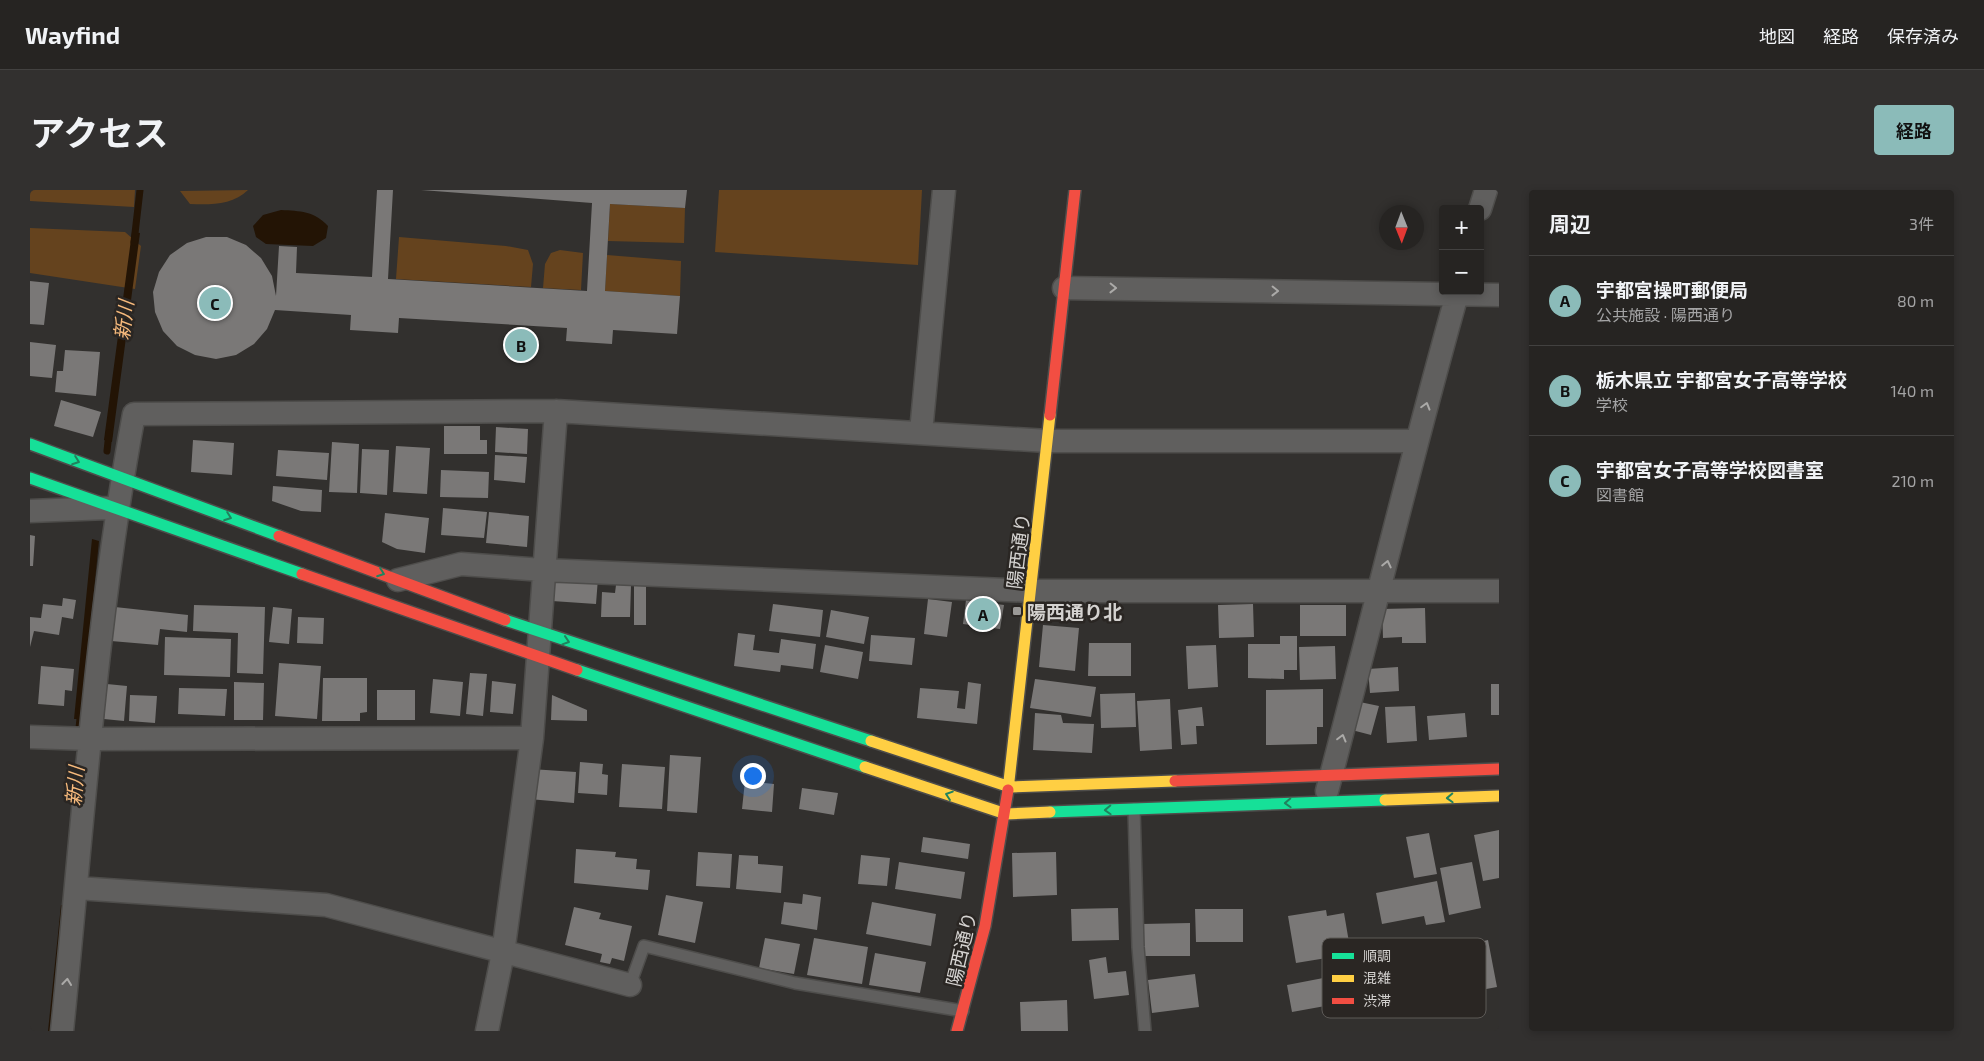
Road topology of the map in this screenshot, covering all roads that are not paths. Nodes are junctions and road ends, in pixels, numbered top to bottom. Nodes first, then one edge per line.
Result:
1 (944, 190) edge
2 (1074, 190) edge
3 (1486, 190) edge
4 (1482, 205) edge
5 (1064, 288) junction
6 (1439, 293) edge
7 (1484, 294) edge
8 (1456, 295) edge
9 (1499, 295) edge
10 (556, 410) junction
11 (921, 432) junction
12 (1048, 441) junction
13 (1416, 441) junction
14 (30, 444) edge
15 (30, 478) edge
16 (122, 478) junction
17 (119, 508) junction
18 (30, 511) edge
19 (543, 570) junction
20 (398, 580) junction
21 (1031, 592) junction
22 (1499, 592) edge
23 (1380, 593) junction
24 (539, 632) junction
25 (537, 657) junction
26 (30, 737) edge
27 (532, 738) junction
28 (90, 739) junction
29 (1499, 769) edge
30 (1332, 774) junction
31 (1010, 787) junction
32 (1499, 796) edge
33 (1325, 802) junction
34 (1134, 809) junction
35 (1006, 814) junction
36 (77, 888) junction
37 (503, 953) junction
38 (630, 985) joint
39 (964, 1011) junction
40 (62, 1031) edge
41 (486, 1031) edge
42 (958, 1031) edge
43 (1145, 1031) edge

1 - 11 street
2 - 5 street, 陽西通り
3 - 4 street
5 -> 6 street
5 - 12 street, 陽西通り
7 - 9 street
13 -> 8 street
10 - 11 street
10 - 16 street
10 - 19 street
11 - 12 street
12 - 13 street
12 - 21 street, 陽西通り
23 -> 13 street
14 -> 16 street
15 - 17 street
16 - 17 street
16 -> 20 street
17 - 18 street
17 - 25 street
17 - 28 street
19 - 20 street
19 - 21 street
19 - 24 street
20 - 24 street
21 - 23 street
21 - 31 street, 陽西通り
22 - 23 street
30 -> 23 street
24 - 25 street
24 -> 31 street
25 - 27 street
35 -> 25 street
26 - 28 street
27 - 28 street
27 - 37 street
28 - 36 street
29 - 30 street
30 - 31 street
30 - 33 street
31 - 35 street, 陽西通り
32 -> 33 street
33 -> 34 street
34 -> 35 street
34 - 43 lane
35 - 39 street, 陽西通り
36 - 37 street
40 -> 36 street
37 - 38 street
37 - 41 street
38 - 39 lane
39 - 42 street, 陽西通り

